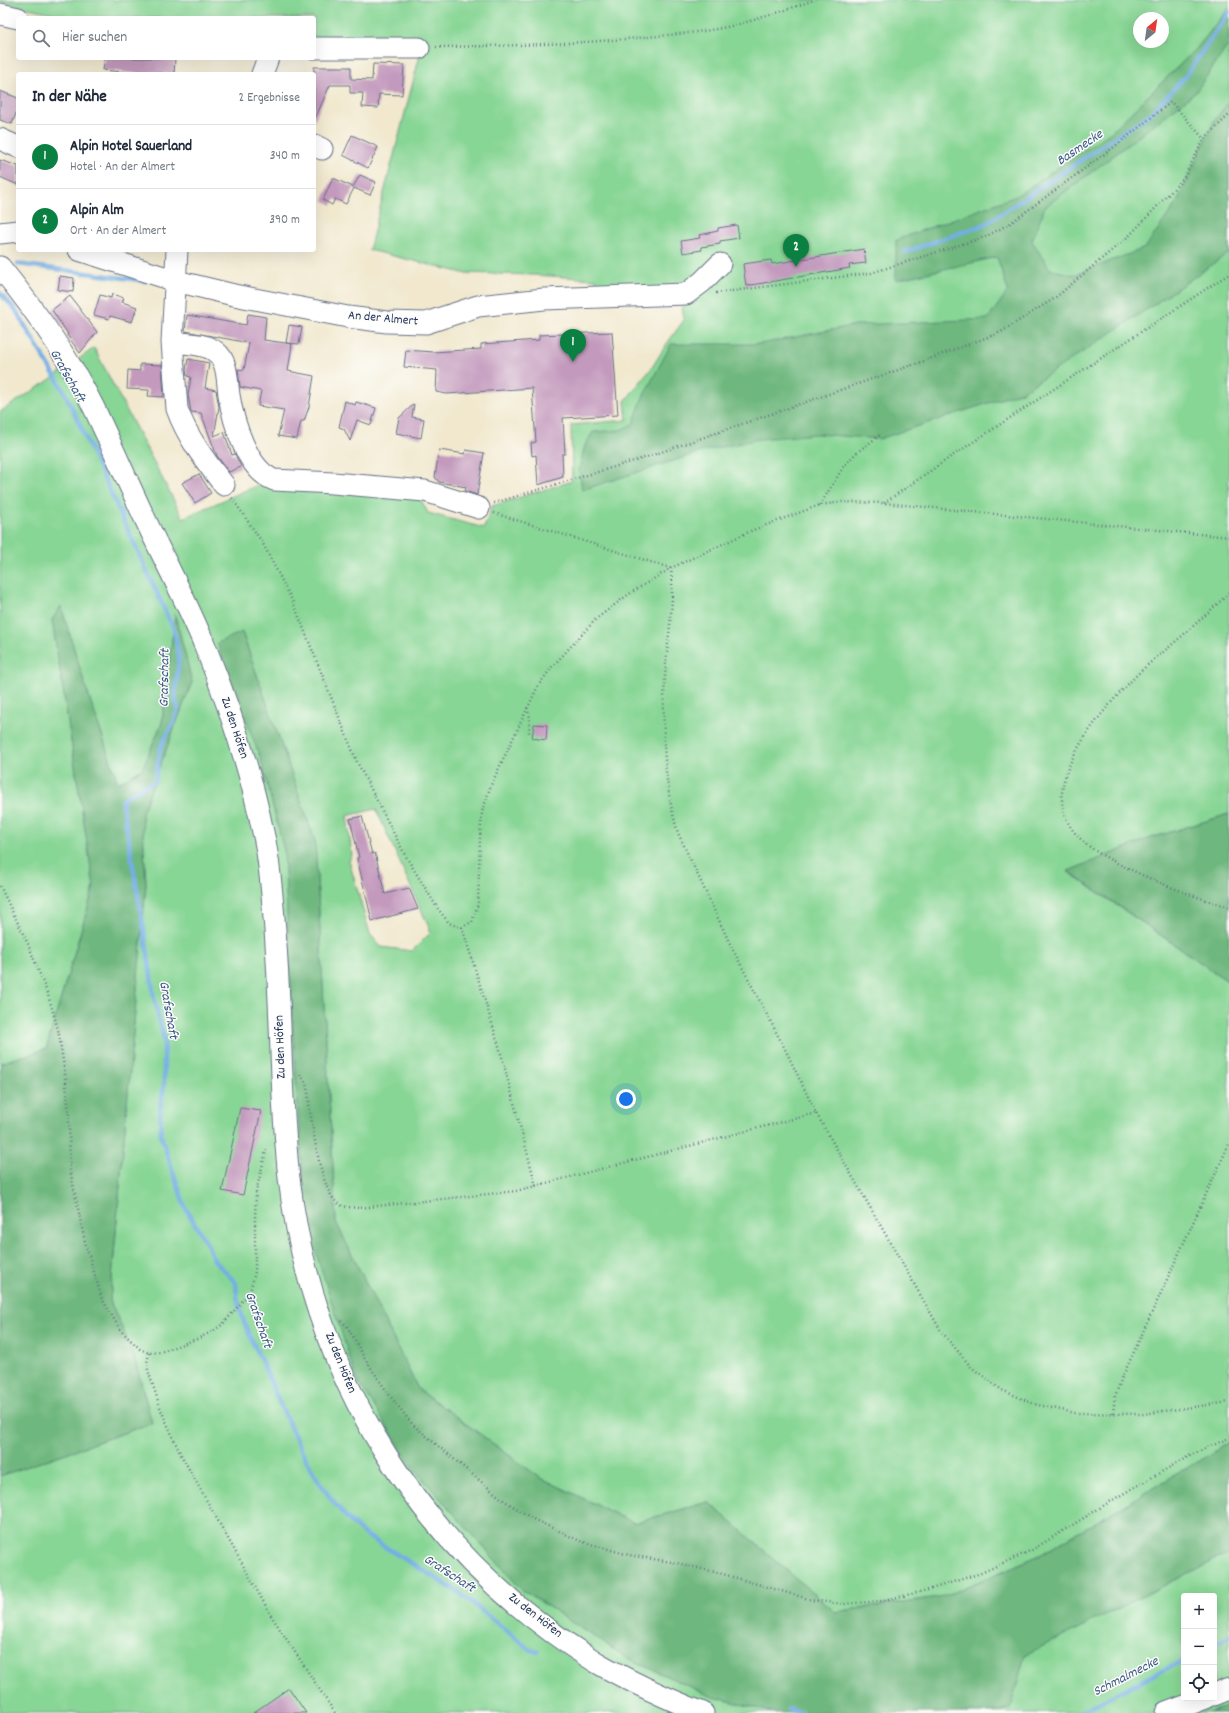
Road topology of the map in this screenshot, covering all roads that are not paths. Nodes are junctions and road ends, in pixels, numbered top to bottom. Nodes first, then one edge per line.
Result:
1 (0, 14) edge
2 (16, 18) edge
3 (316, 48) edge
4 (420, 48) road end
5 (267, 60) edge
6 (263, 72) edge
7 (0, 139) edge
8 (16, 146) edge
9 (16, 232) edge
10 (0, 233) edge
11 (85, 252) edge
12 (177, 252) edge
13 (191, 252) edge
14 (720, 264) dead end
15 (0, 267) edge
16 (176, 281) junction
17 (172, 342) junction
18 (224, 486) road end
19 (478, 508) road end
20 (1229, 1689) edge
21 (1217, 1694) edge
22 (1198, 1701) edge
23 (703, 1713) edge
24 (1166, 1713) edge

1 - 2 street
3 - 4 street
5 - 6 street
7 - 8 street
9 - 10 street
11 - 16 street, An der Almert
12 - 16 street
13 - 16 street
14 - 16 street, An der Almert
15 - 23 street, Zu den Höfen
16 - 17 street
17 - 18 street
17 - 19 street
20 - 21 street
22 - 24 street

